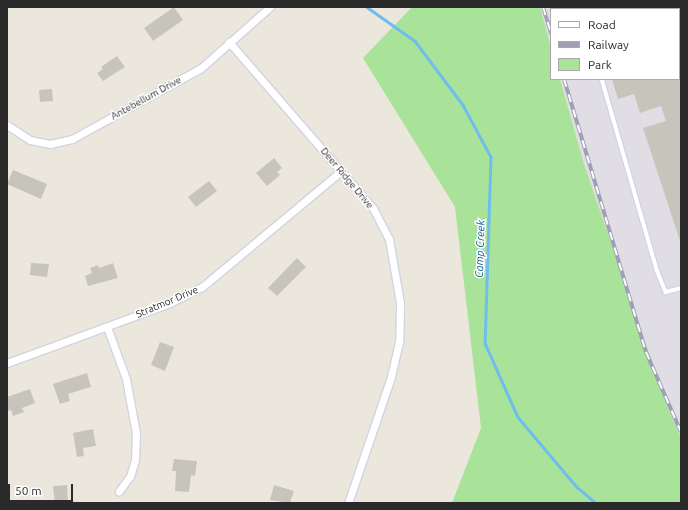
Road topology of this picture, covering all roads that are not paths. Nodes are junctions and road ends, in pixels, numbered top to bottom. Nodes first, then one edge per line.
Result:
1 (270, 7) edge
2 (229, 42) junction
3 (602, 80) edge
4 (7, 125) edge
5 (341, 171) junction
6 (681, 288) edge
7 (106, 327) junction
8 (7, 363) edge
9 (118, 491) dead end
10 (348, 503) edge

1 - 2 street, Antebellum Drive
2 - 4 street, Antebellum Drive
2 - 5 street, Deer Ridge Drive
3 - 6 lane
5 - 7 street, Stratmor Drive
5 - 10 street, Deer Ridge Drive
7 - 8 street, Stratmor Drive
7 - 9 street

